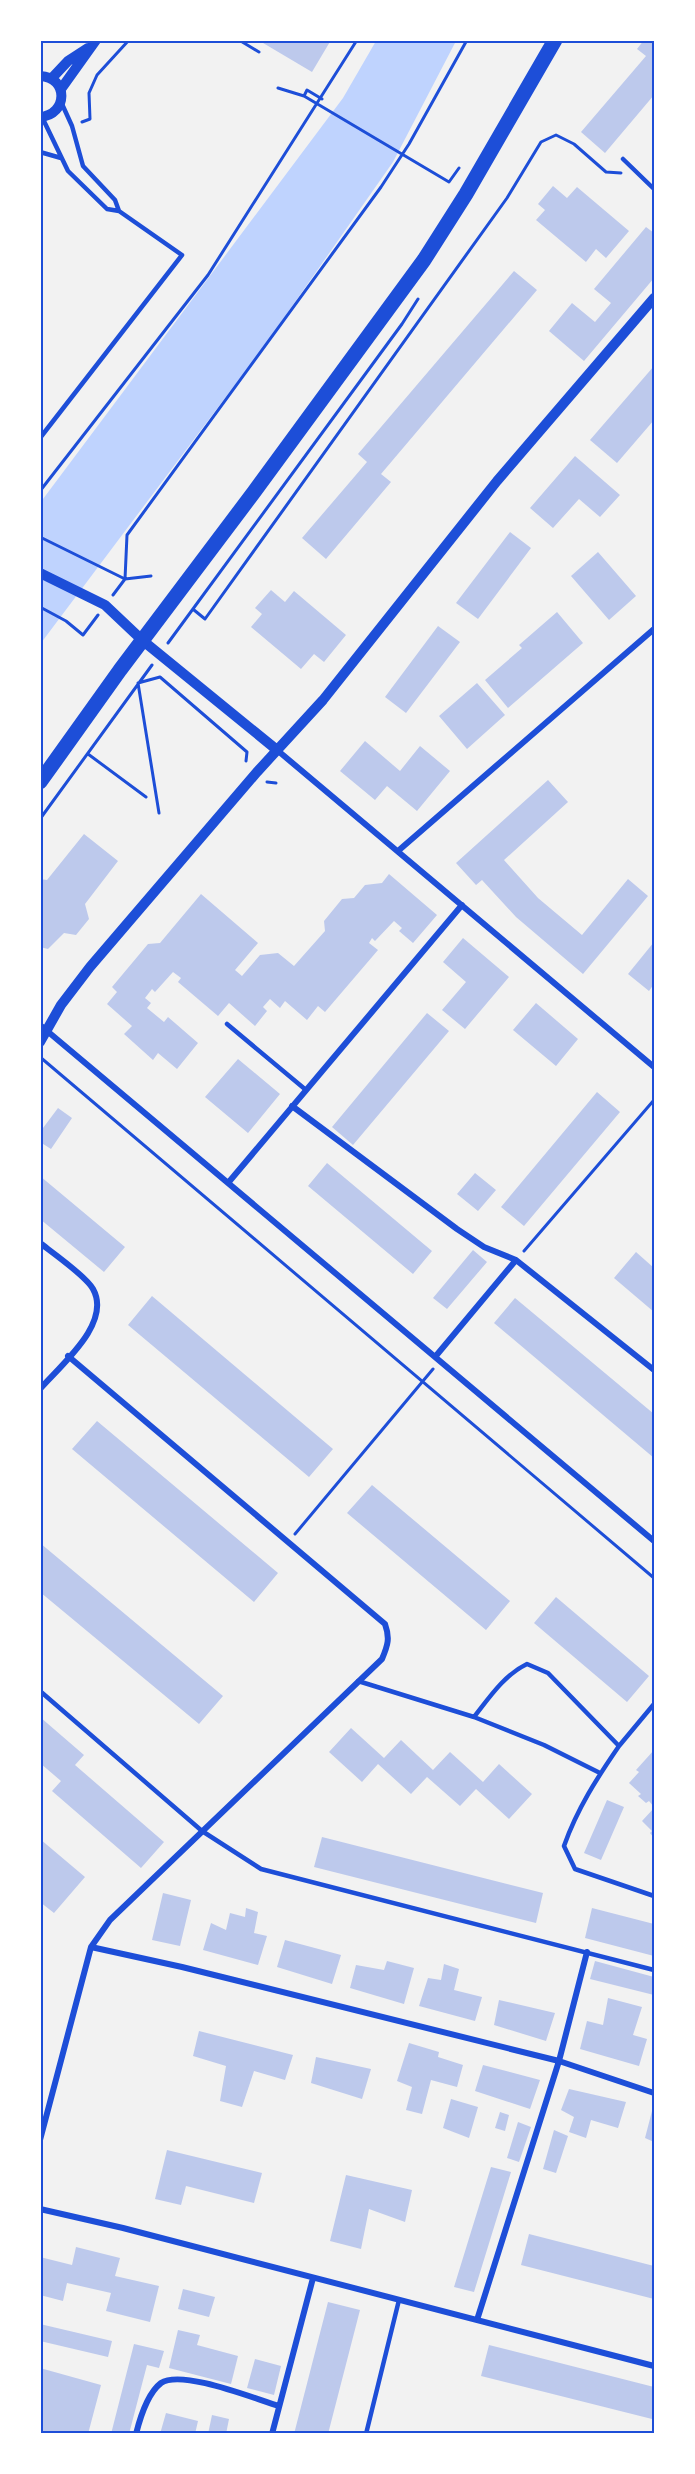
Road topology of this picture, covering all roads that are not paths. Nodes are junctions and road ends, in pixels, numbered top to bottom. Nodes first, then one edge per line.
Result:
1 (555, 40) edge
2 (94, 42) edge
3 (44, 76) edge
4 (61, 89) junction
5 (62, 102) junction
6 (41, 117) edge
7 (40, 152) edge
8 (62, 159) junction
9 (623, 159) dead end
10 (654, 189) edge
11 (119, 211) junction
12 (654, 298) edge
13 (40, 438) edge
14 (40, 573) edge
15 (654, 629) edge
16 (142, 640) junction
17 (277, 750) junction
18 (40, 782) edge
19 (398, 851) junction
20 (462, 905) junction
21 (227, 1024) dead end
22 (44, 1028) edge
23 (40, 1042) edge
24 (653, 1063) edge
25 (306, 1090) junction
26 (292, 1106) junction
27 (228, 1183) junction
28 (40, 1243) edge
29 (516, 1260) junction
30 (68, 1356) junction
31 (438, 1359) junction
32 (654, 1370) edge
33 (40, 1389) edge
34 (654, 1541) edge
35 (358, 1681) junction
36 (40, 1691) edge
37 (654, 1704) edge
38 (474, 1717) junction
39 (619, 1746) junction
40 (600, 1773) junction
41 (202, 1831) junction
42 (654, 1896) edge
43 (91, 1947) junction
44 (587, 1952) junction
45 (654, 1970) edge
46 (559, 2061) junction
47 (654, 2093) edge
48 (40, 2140) edge
49 (40, 2209) edge
50 (313, 2278) junction
51 (399, 2300) junction
52 (477, 2320) junction
53 (654, 2366) edge
54 (279, 2406) junction
55 (136, 2433) edge
56 (272, 2433) edge
57 (366, 2433) edge

1 - 16 main road
2 - 3 street
2 - 4 street
3 - 4 street
4 - 5 street
5 - 6 street
5 - 11 lane
6 - 8 lane
7 - 8 lane
8 - 11 lane
9 - 10 lane
11 - 13 lane
12 - 17 street
14 - 16 street
15 - 19 street
16 - 17 street
16 - 18 main road
17 - 19 street
17 - 22 street
19 - 20 street
20 - 24 street
20 - 25 street
21 - 25 lane
22 - 23 street
22 - 27 street
25 - 26 street
26 - 27 street
26 - 29 street
27 - 31 street
28 - 30 street
29 - 31 street
29 - 32 street
30 - 33 street
30 - 35 street
31 - 34 street
35 - 38 lane
35 - 41 street
36 - 41 lane
37 - 39 lane
38 - 39 lane
38 - 40 lane
39 - 40 lane
40 - 42 lane
41 - 43 street
41 - 44 lane
43 - 46 street
43 - 48 street
44 - 45 lane
44 - 46 street
46 - 47 street
46 - 52 street
49 - 50 street
50 - 51 street
50 - 54 street
51 - 52 street
51 - 57 lane
52 - 53 street
54 - 55 street
54 - 56 street

